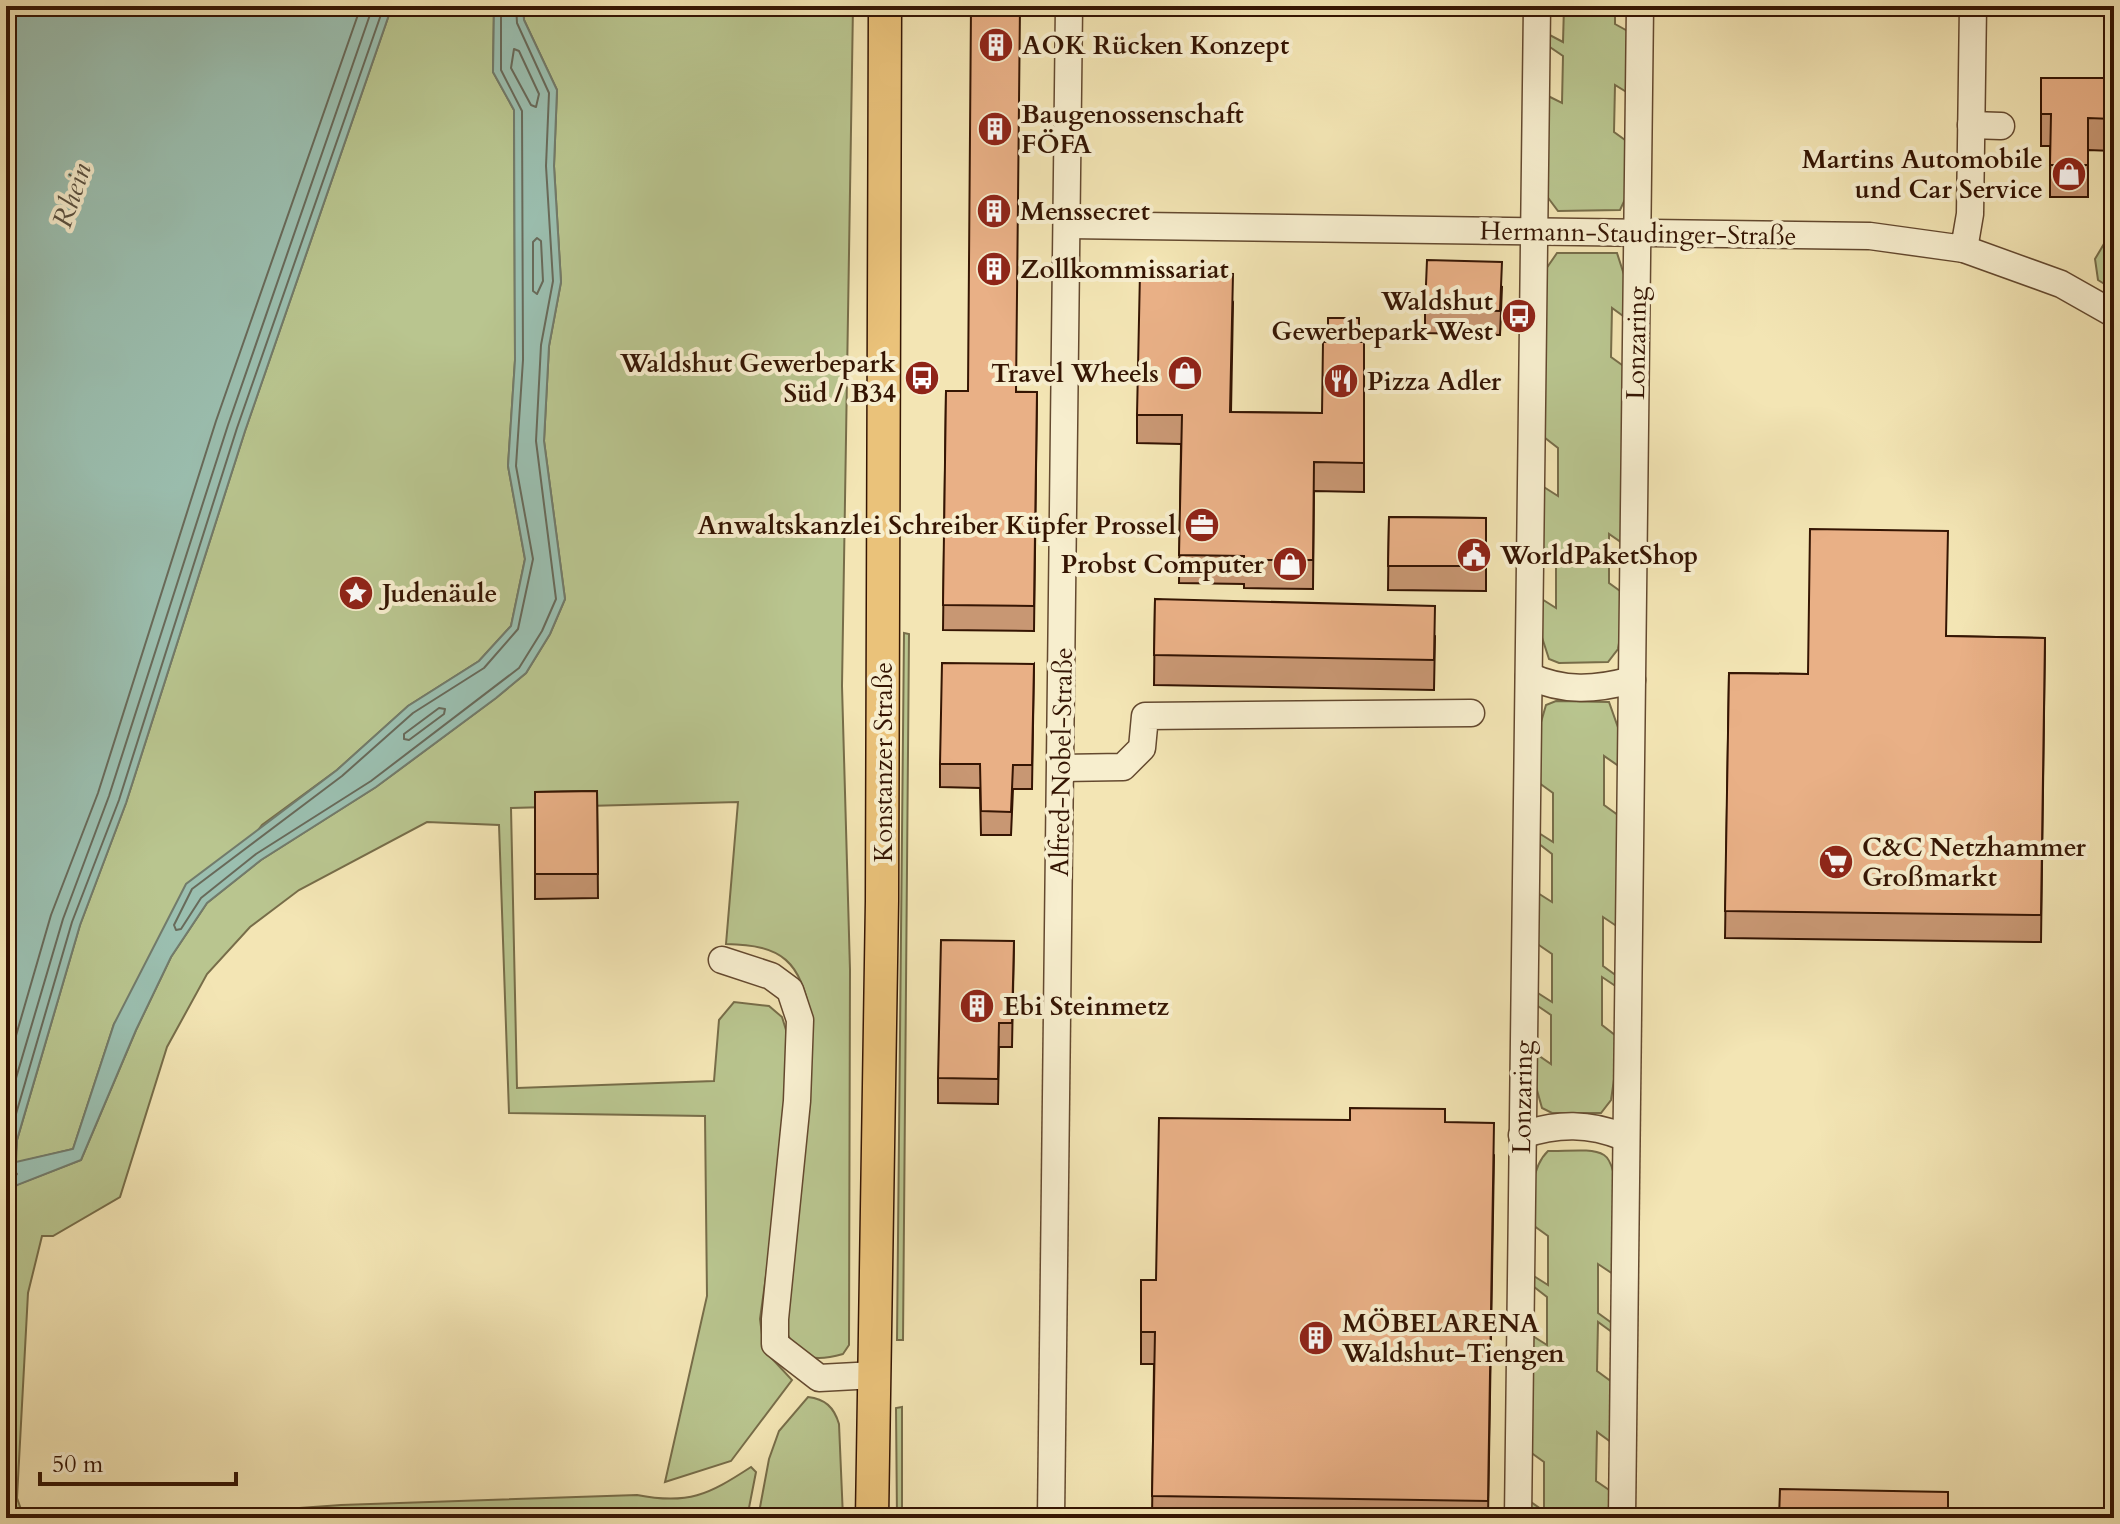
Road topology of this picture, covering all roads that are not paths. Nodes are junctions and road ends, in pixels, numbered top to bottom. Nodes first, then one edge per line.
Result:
1 (885, 6) edge
2 (1069, 6) edge
3 (1537, 6) edge
4 (1640, 6) edge
5 (1973, 6) edge
6 (1971, 125) junction
7 (2001, 126) dead end
8 (1068, 225) junction
9 (1534, 231) junction
10 (1638, 233) junction
11 (1964, 249) junction
12 (2114, 314) edge
13 (1529, 676) junction
14 (1632, 680) junction
15 (1471, 713) dead end
16 (1061, 768) junction
17 (722, 960) dead end
18 (1522, 1135) junction
19 (1624, 1137) junction
20 (875, 1375) junction
21 (872, 1518) edge
22 (1051, 1518) edge
23 (1518, 1518) edge
24 (1622, 1518) edge

1 - 20 main road, Konstanzer Straße
2 - 8 street, Alfred-Nobel-Straße
3 - 9 street, Lonzaring
4 - 10 street, Lonzaring
5 - 6 street
6 - 7 street
6 - 11 street
8 - 9 street, Hermann-Staudinger-Straße
8 - 16 street, Alfred-Nobel-Straße
9 - 10 street, Hermann-Staudinger-Straße
9 - 13 street, Lonzaring
10 - 11 street, Hermann-Staudinger-Straße
10 - 14 street, Lonzaring
11 - 12 street, Hermann-Staudinger-Straße
13 - 14 street
13 - 18 street, Lonzaring
14 - 19 street, Lonzaring
15 - 16 street
16 - 22 street, Alfred-Nobel-Straße
17 - 20 street
18 - 19 street
18 - 23 street, Lonzaring
19 - 24 street, Lonzaring
20 - 21 main road, Konstanzer Straße

